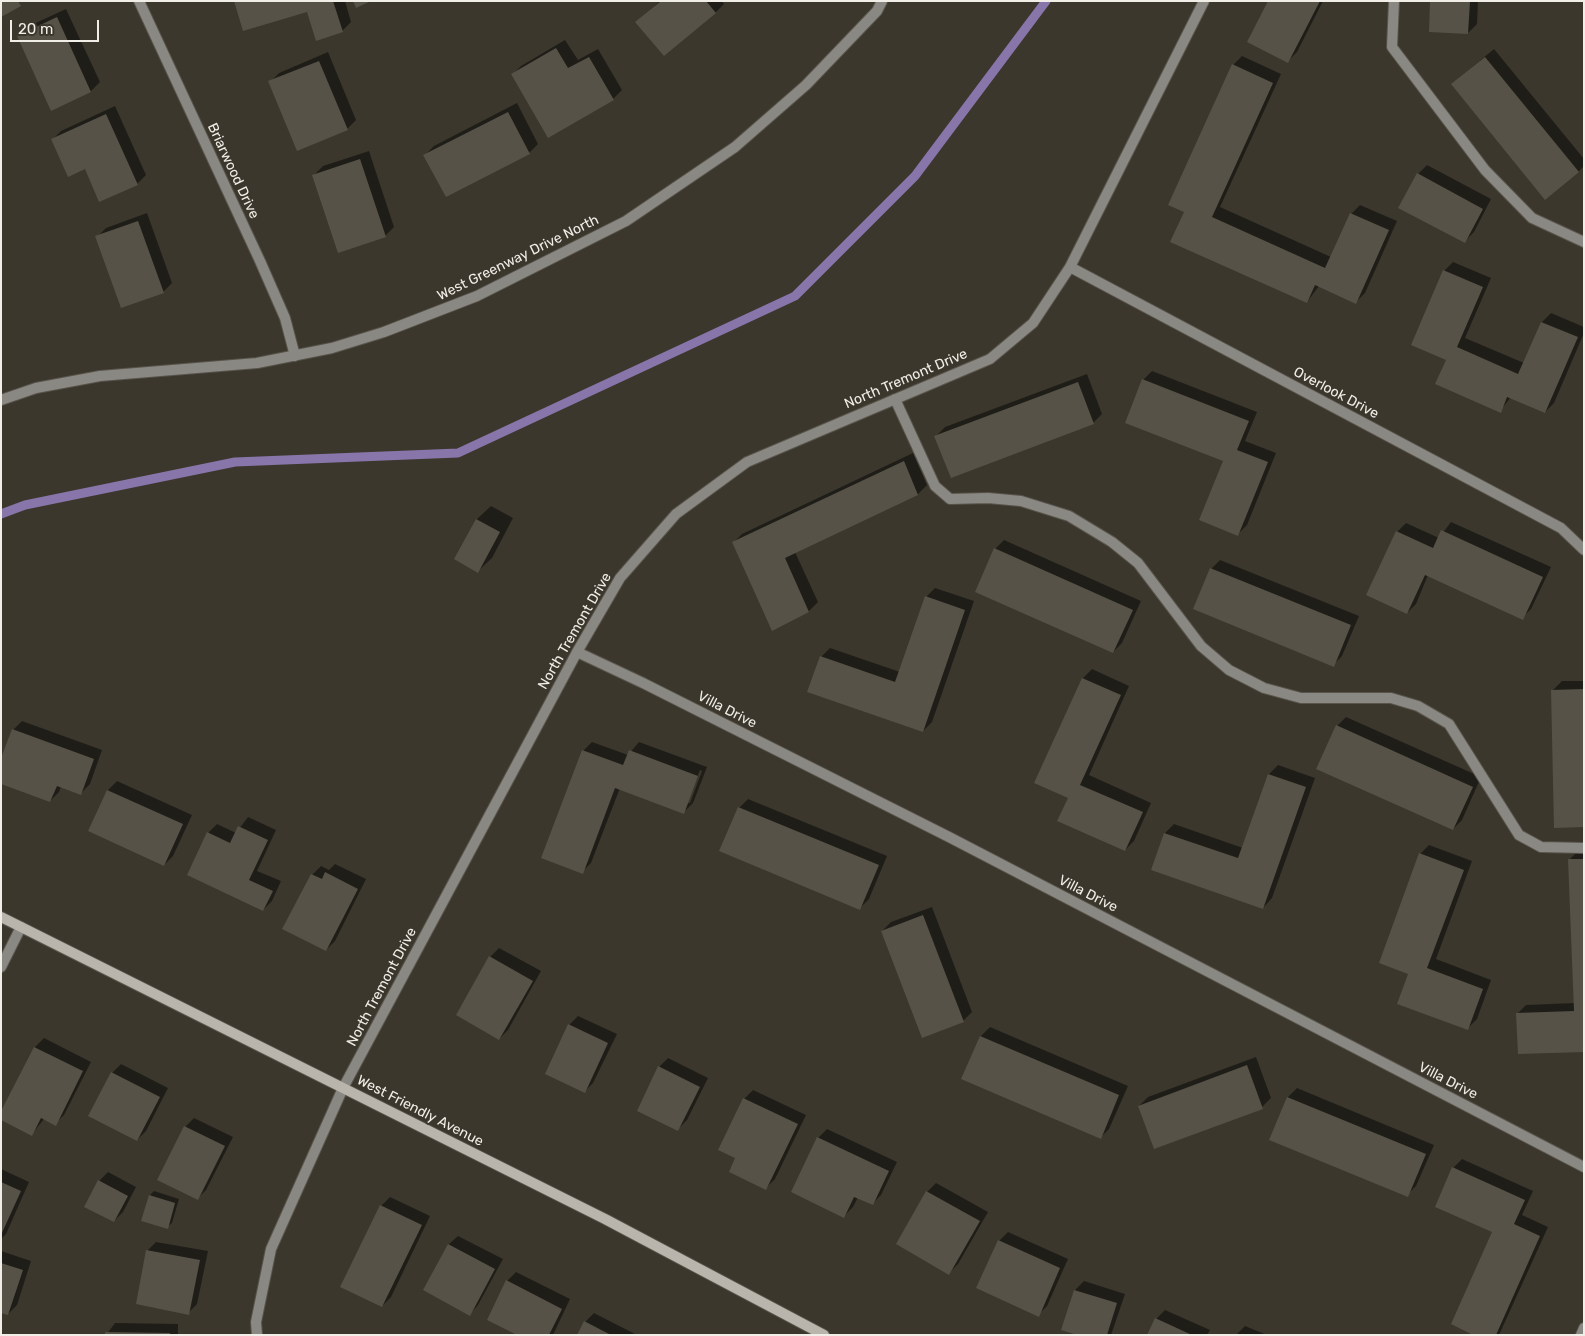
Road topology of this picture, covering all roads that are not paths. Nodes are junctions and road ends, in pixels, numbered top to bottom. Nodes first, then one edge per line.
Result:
1 (139, 1) edge
2 (882, 1) edge
3 (1204, 1) edge
4 (1394, 1) edge
5 (1584, 242) edge
6 (1070, 267) junction
7 (295, 356) junction
8 (895, 399) junction
9 (1, 400) edge
10 (1584, 550) edge
11 (577, 652) junction
12 (1584, 848) edge
13 (1, 917) edge
14 (21, 927) junction
15 (1, 967) edge
16 (344, 1088) junction
17 (1584, 1167) edge
18 (1584, 1328) edge
19 (256, 1335) edge
20 (824, 1335) edge
21 (1580, 1335) edge

1 - 7 street, Briarwood Drive
2 - 7 street, West Greenway Drive North
3 - 6 street, North Tremont Drive
4 - 5 street
6 - 8 street, North Tremont Drive
6 - 10 street, Overlook Drive
7 - 9 street, West Greenway Drive North
8 - 11 street, North Tremont Drive
8 - 12 street
11 - 16 street, North Tremont Drive
11 - 17 street, Villa Drive
13 - 14 main road, West Friendly Avenue
14 - 15 street
14 - 16 main road, West Friendly Avenue
16 - 19 street, North Tremont Drive
16 - 20 main road, West Friendly Avenue
18 - 21 street

